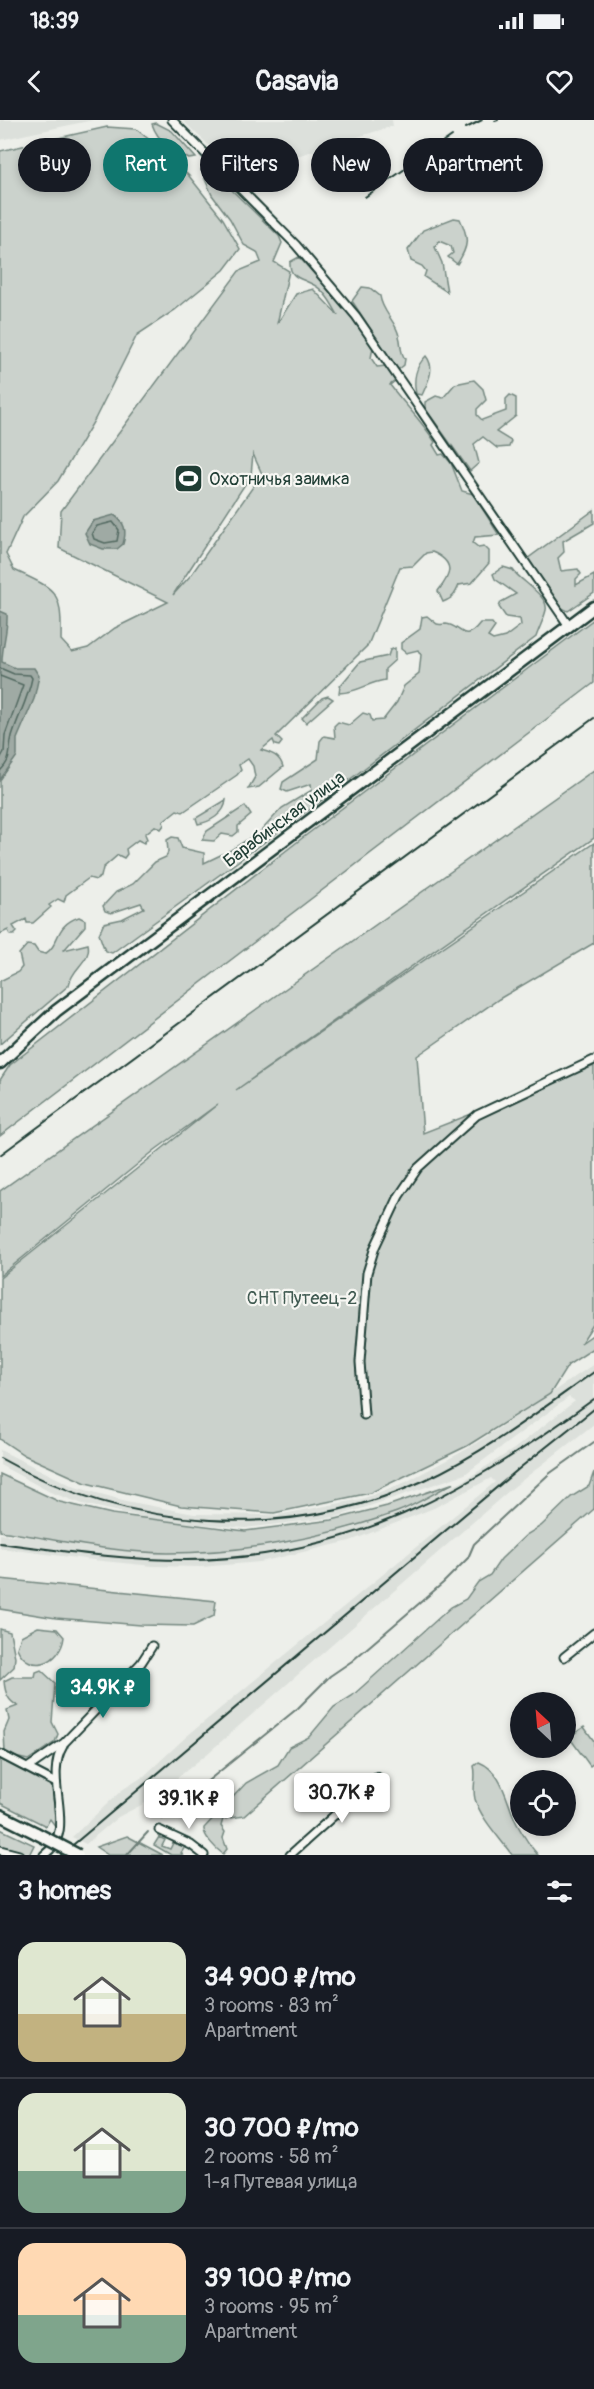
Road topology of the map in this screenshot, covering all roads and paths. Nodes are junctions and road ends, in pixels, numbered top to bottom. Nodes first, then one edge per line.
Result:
1 (172, 120) edge
2 (594, 607) edge
3 (569, 626) junction
4 (594, 1060) edge
5 (0, 1063) edge
6 (364, 1414) dead end
7 (594, 1633) edge
8 (152, 1646) dead end
9 (564, 1658) dead end
10 (64, 1743) junction
11 (0, 1754) edge
12 (29, 1767) junction
13 (377, 1777) dead end
14 (54, 1782) junction
15 (0, 1815) edge
16 (159, 1830) dead end
17 (0, 1850) edge
18 (19, 1855) edge
19 (44, 1855) edge
20 (78, 1855) edge
21 (204, 1855) edge
22 (290, 1855) edge

1 - 3 street
2 - 3 main road, Барабинская улица
3 - 5 main road, Барабинская улица
4 - 6 street
7 - 9 street
8 - 10 street
10 - 12 street
10 - 14 street
11 - 12 street
12 - 14 street
13 - 22 street
14 - 19 street
15 - 20 main road, bridge
16 - 21 street
17 - 18 street

